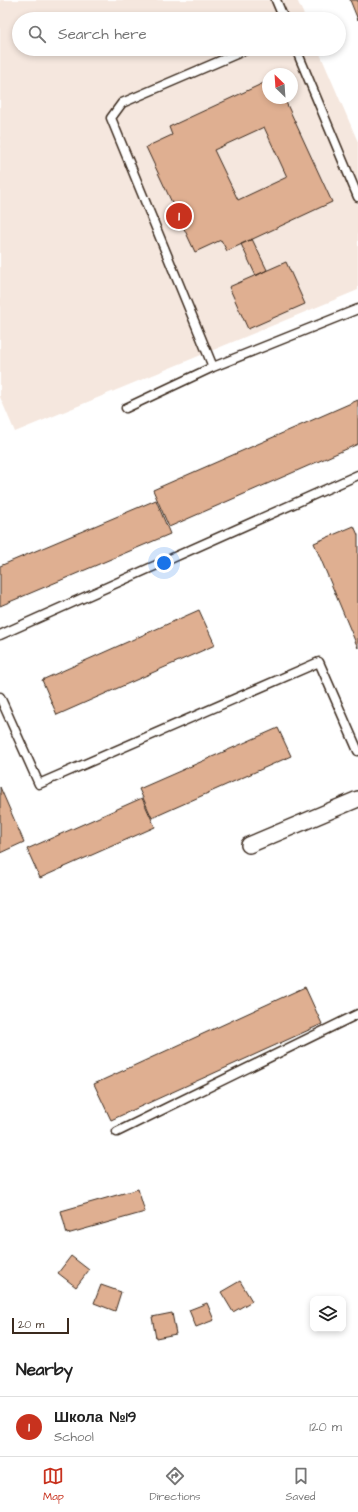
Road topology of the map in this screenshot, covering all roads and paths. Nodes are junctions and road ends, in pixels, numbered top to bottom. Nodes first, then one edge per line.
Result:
1 (276, 0) edge
2 (281, 12) edge
3 (231, 56) edge
4 (299, 56) edge
5 (358, 196) edge
6 (358, 309) edge
7 (213, 367) junction
8 (126, 408) dead end
9 (358, 475) edge
10 (0, 634) edge
11 (0, 697) edge
12 (358, 751) edge
13 (358, 799) edge
14 (249, 845) dead end
15 (358, 1014) edge
16 (117, 1132) dead end

1 - 2 lane
3 - 7 lane
4 - 5 lane
6 - 7 lane
7 - 8 lane
9 - 10 lane
11 - 12 lane
13 - 14 street
15 - 16 lane

